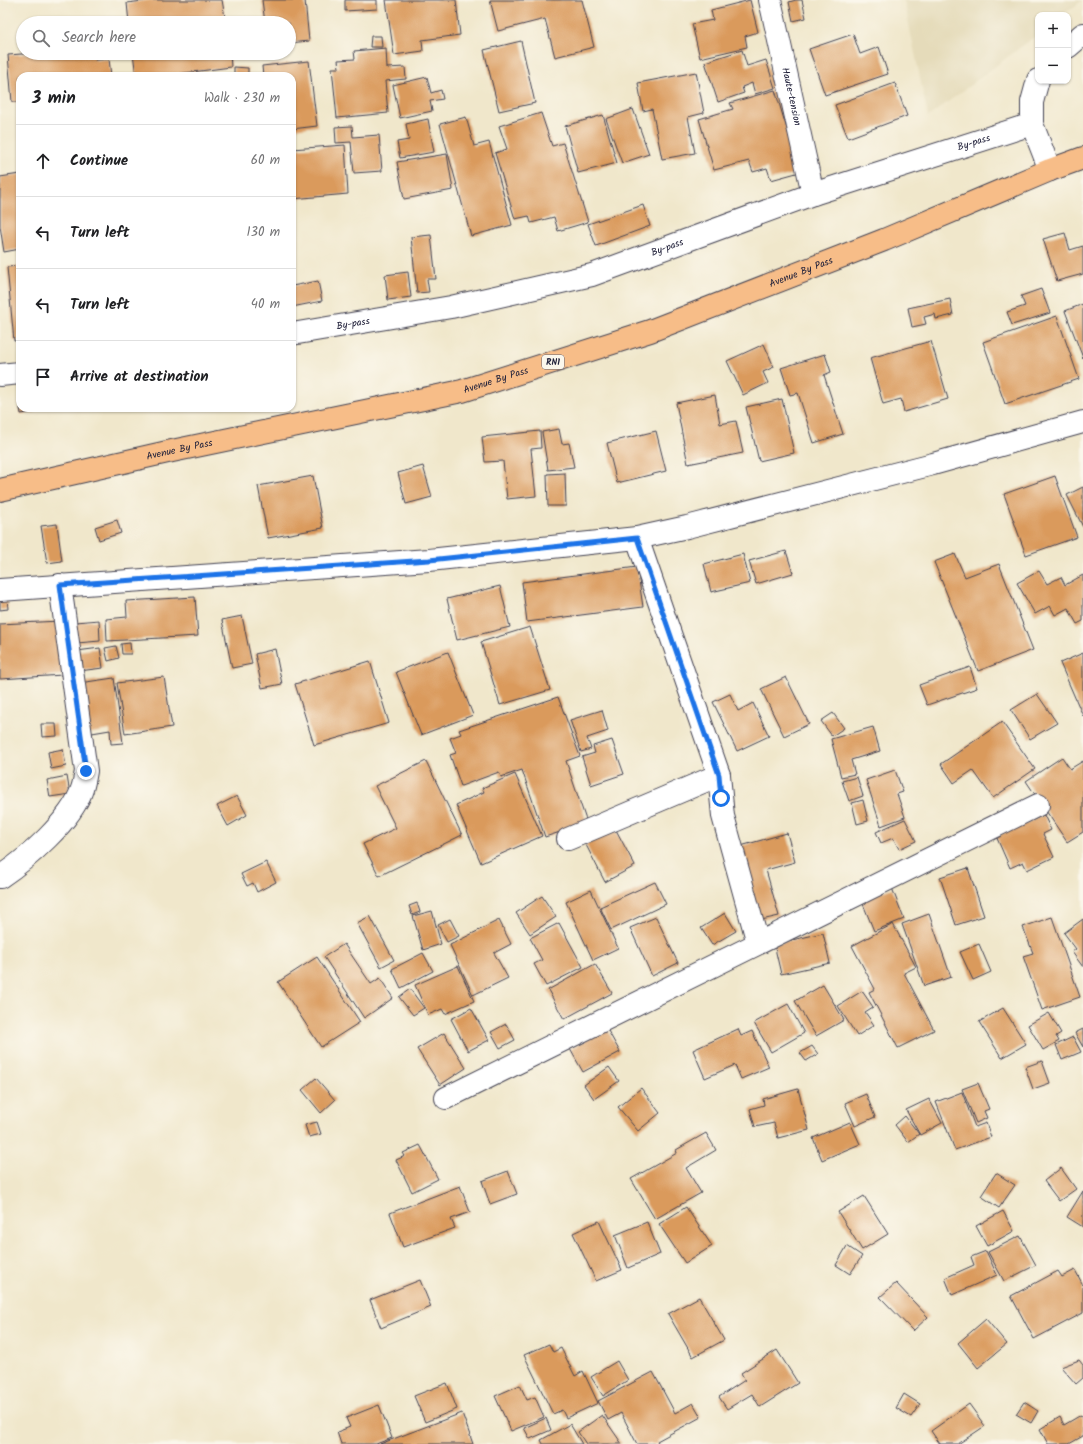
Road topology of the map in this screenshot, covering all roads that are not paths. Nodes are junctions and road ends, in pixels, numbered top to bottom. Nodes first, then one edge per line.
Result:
1 (770, 0) edge
2 (1083, 34) edge
3 (1071, 45) edge
4 (1037, 84) edge
5 (1032, 124) junction
6 (1083, 158) edge
7 (1050, 170) junction
8 (813, 194) junction
9 (296, 333) edge
10 (16, 373) edge
11 (0, 375) edge
12 (1083, 422) edge
13 (0, 490) edge
14 (637, 538) junction
15 (60, 585) junction
16 (0, 590) edge
17 (719, 775) junction
18 (1038, 805) dead end
19 (568, 839) dead end
20 (0, 877) edge
21 (758, 943) junction
22 (446, 1098) dead end

1 - 8 street, Haute-tension
2 - 3 street
4 - 5 street
5 - 7 street
5 - 8 street, By-pass
6 - 7 highway, Avenue By Pass / RN1
7 - 13 highway, Avenue By Pass / RN1
8 - 9 street, By-pass
10 - 11 street
12 - 14 street
14 - 15 street
14 - 17 street
15 - 16 street
15 - 20 street
17 - 19 street
17 - 21 street
18 - 21 street
21 - 22 street

